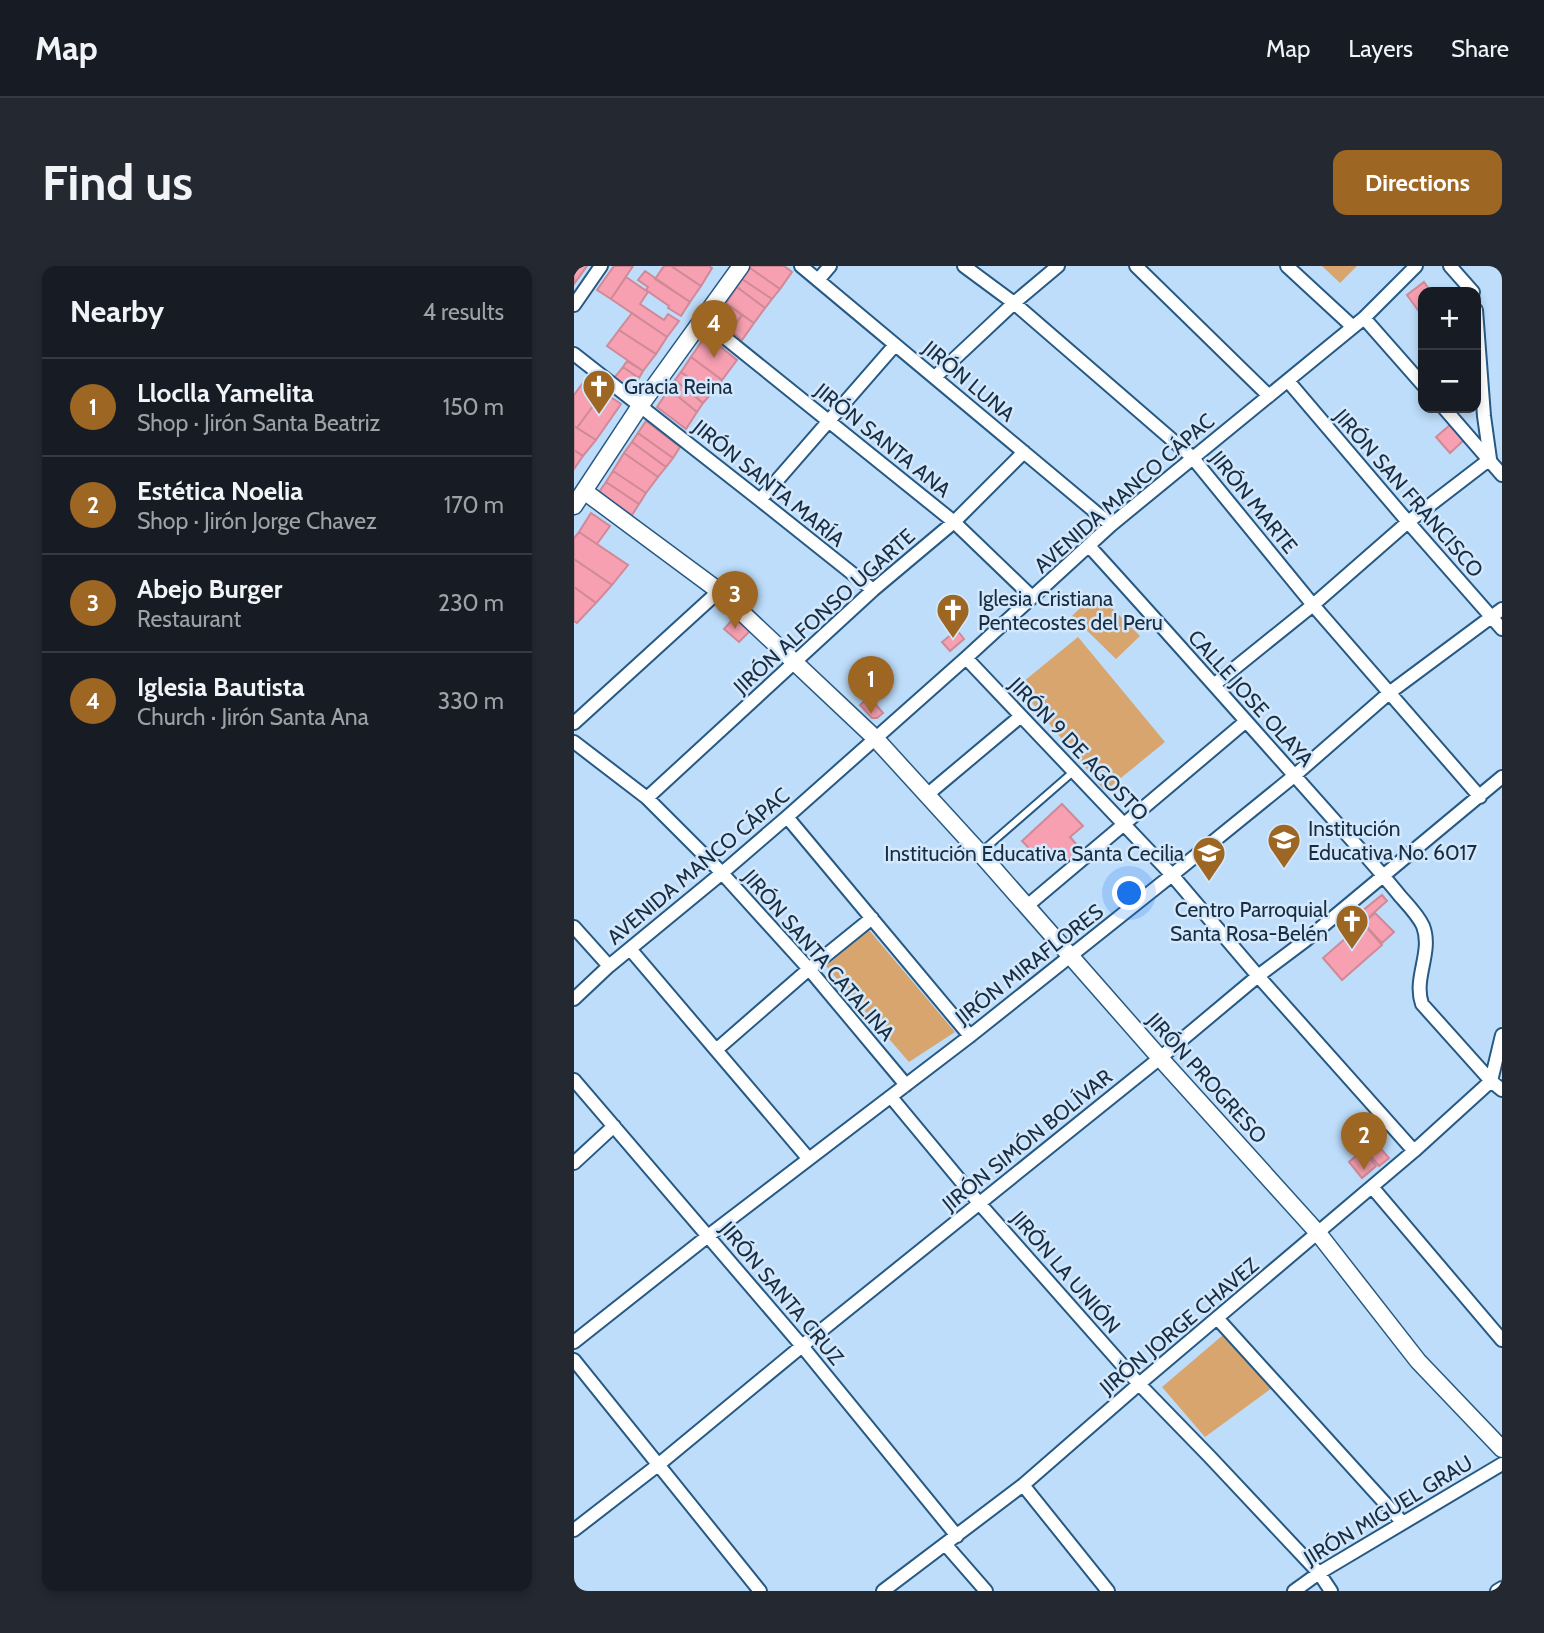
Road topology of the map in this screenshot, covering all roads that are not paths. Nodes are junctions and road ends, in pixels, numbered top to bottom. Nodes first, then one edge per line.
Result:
1 (601, 266) edge
2 (741, 266) edge
3 (801, 266) edge
4 (830, 266) edge
5 (964, 266) edge
6 (1058, 266) edge
7 (1136, 266) edge
8 (1287, 266) edge
9 (1450, 266) edge
10 (1412, 267) edge
11 (818, 279) junction
12 (1469, 287) edge
13 (1014, 303) junction
14 (574, 305) edge
15 (1364, 318) junction
16 (703, 320) junction
17 (1353, 327) junction
18 (895, 345) junction
19 (1479, 350) edge
20 (574, 354) edge
21 (935, 377) junction
22 (1418, 379) edge
23 (1288, 381) junction
24 (1269, 396) junction
25 (640, 406) junction
26 (1449, 413) edge
27 (829, 422) junction
28 (1024, 452) junction
29 (1192, 457) junction
30 (1490, 459) junction
31 (1502, 475) edge
32 (579, 488) edge
33 (760, 500) junction
34 (574, 506) edge
35 (1408, 522) junction
36 (954, 523) junction
37 (1111, 525) junction
38 (1089, 547) junction
39 (873, 590) junction
40 (719, 591) junction
41 (1032, 597) junction
42 (1313, 604) junction
43 (1497, 613) edge
44 (1502, 629) edge
45 (966, 658) junction
46 (794, 662) junction
47 (1215, 684) junction
48 (1389, 693) junction
49 (1021, 716) junction
50 (1245, 722) junction
51 (574, 723) edge
52 (875, 738) junction
53 (574, 742) edge
54 (1074, 771) junction
55 (1294, 776) junction
56 (1502, 777) edge
57 (928, 794) junction
58 (1480, 797) junction
59 (648, 798) junction
60 (787, 817) junction
61 (1124, 824) junction
62 (980, 853) junction
63 (722, 873) junction
64 (1172, 875) junction
65 (1384, 876) junction
66 (1027, 906) junction
67 (872, 918) junction
68 (574, 927) edge
69 (629, 949) junction
70 (1071, 956) junction
71 (609, 966) junction
72 (809, 969) junction
73 (1258, 976) junction
74 (574, 999) edge
75 (1502, 1035) edge
76 (970, 1036) junction
77 (716, 1050) junction
78 (1160, 1058) junction
79 (574, 1080) edge
80 (1491, 1080) junction
81 (906, 1085) junction
82 (1502, 1090) edge
83 (891, 1097) junction
84 (614, 1126) junction
85 (1413, 1151) junction
86 (808, 1158) junction
87 (574, 1163) edge
88 (1372, 1187) junction
89 (979, 1203) junction
90 (1318, 1233) junction
91 (708, 1236) junction
92 (1217, 1318) junction
93 (1502, 1340) edge
94 (574, 1342) edge
95 (802, 1346) junction
96 (574, 1360) edge
97 (1139, 1384) junction
98 (1502, 1449) edge
99 (1502, 1464) edge
100 (658, 1465) junction
101 (1023, 1485) junction
102 (1403, 1523) junction
103 (574, 1530) edge
104 (957, 1536) junction
105 (946, 1544) junction
106 (1319, 1573) junction
107 (1502, 1588) edge
108 (760, 1591) edge
109 (883, 1591) edge
110 (986, 1591) edge
111 (1108, 1591) edge
112 (1294, 1591) edge
113 (1331, 1591) edge
114 (1497, 1591) edge

1 - 14 street
2 - 16 street
3 - 11 street, JIRÓN LUNA
4 - 11 street
5 - 13 street, JIRÓN MARTE
6 - 13 street
7 - 24 street
8 - 17 street
9 - 12 street
10 - 15 street, AVENIDA MANCO CÁPAC
11 - 18 street, JIRÓN LUNA
13 - 21 street
13 - 29 street, JIRÓN MARTE
15 - 17 street, AVENIDA MANCO CÁPAC
15 - 22 street
16 - 25 street
16 - 27 street, JIRÓN SANTA ANA
17 - 23 street, AVENIDA MANCO CÁPAC
18 - 21 street, JIRÓN LUNA
18 - 27 street
19 - 30 street
20 - 25 street, JIRÓN SANTA MARÍA
21 - 28 street, JIRÓN LUNA
23 - 24 street, AVENIDA MANCO CÁPAC
23 - 35 street, JIRÓN SAN FRANCISCO
24 - 29 street, AVENIDA MANCO CÁPAC
25 - 32 street
25 - 33 street, JIRÓN SANTA MARÍA
26 - 30 street
27 - 33 street
27 - 36 street, JIRÓN SANTA ANA
28 - 36 street, JIRÓN ALFONSO UGARTE
28 - 37 street, JIRÓN LUNA
29 - 37 street, AVENIDA MANCO CÁPAC
29 - 42 street, JIRÓN MARTE
30 - 31 street
30 - 35 street
32 - 34 street
32 - 40 street, JIRÓN PROGRESO
33 - 39 street, JIRÓN SANTA MARÍA
35 - 42 street
35 - 43 street, JIRÓN SAN FRANCISCO
36 - 39 street, JIRÓN ALFONSO UGARTE
36 - 41 street, JIRÓN SANTA ANA
37 - 38 street, AVENIDA MANCO CÁPAC
38 - 41 street, AVENIDA MANCO CÁPAC
38 - 47 street, CALLE JOSE OLAYA
39 - 46 street, JIRÓN ALFONSO UGARTE
40 - 46 street, JIRÓN PROGRESO
40 - 51 street
41 - 45 street, AVENIDA MANCO CÁPAC
42 - 47 street
42 - 48 street, JIRÓN MARTE
43 - 44 street, JIRÓN SAN FRANCISCO
43 - 48 street, JIRÓN MIRAFLORES
45 - 49 street, JIRÓN 9 DE AGOSTO
45 - 52 street, AVENIDA MANCO CÁPAC
46 - 52 street, JIRÓN PROGRESO
46 - 59 street, JIRÓN ALFONSO UGARTE
47 - 50 street, CALLE JOSE OLAYA
48 - 55 street, JIRÓN MIRAFLORES
48 - 58 street, JIRÓN MARTE
49 - 54 street, JIRÓN 9 DE AGOSTO
49 - 57 street
50 - 55 street, CALLE JOSE OLAYA
50 - 61 street
52 - 57 street, JIRÓN PROGRESO
52 - 60 street, AVENIDA MANCO CÁPAC
53 - 59 street, JIRÓN SANTA CATALINA
54 - 61 street, JIRÓN 9 DE AGOSTO
54 - 62 lane
55 - 64 street, JIRÓN MIRAFLORES
55 - 65 street, CALLE JOSE OLAYA
56 - 58 street, JIRÓN SIMÓN BOLÍVAR
57 - 62 street, JIRÓN PROGRESO
58 - 65 street, JIRÓN SIMÓN BOLÍVAR
59 - 63 street, JIRÓN SANTA CATALINA
60 - 63 street, AVENIDA MANCO CÁPAC
60 - 67 street
61 - 64 street, JIRÓN 9 DE AGOSTO
61 - 66 street
62 - 66 street, JIRÓN PROGRESO
63 - 69 street, AVENIDA MANCO CÁPAC
63 - 72 street, JIRÓN SANTA CATALINA
64 - 70 street, JIRÓN MIRAFLORES
64 - 73 street, JIRÓN 9 DE AGOSTO
65 - 73 street, JIRÓN SIMÓN BOLÍVAR
65 - 80 street, CALLE JOSE OLAYA
66 - 70 street, JIRÓN PROGRESO
67 - 72 street
67 - 76 street
68 - 71 street
69 - 71 street, AVENIDA MANCO CÁPAC
69 - 77 street
70 - 76 street, JIRÓN MIRAFLORES
70 - 78 street, JIRÓN PROGRESO
71 - 74 street, AVENIDA MANCO CÁPAC
72 - 77 street
72 - 81 street, JIRÓN SANTA CATALINA
73 - 78 street, JIRÓN SIMÓN BOLÍVAR
73 - 85 street, JIRÓN 9 DE AGOSTO
75 - 80 street
76 - 81 street, JIRÓN MIRAFLORES
77 - 86 street
78 - 89 street, JIRÓN SIMÓN BOLÍVAR
78 - 90 street, JIRÓN PROGRESO
79 - 84 street, JIRÓN SANTA CRUZ
80 - 82 street, CALLE JOSE OLAYA
80 - 85 street, JIRÓN JORGE CHAVEZ
81 - 83 street, JIRÓN MIRAFLORES
83 - 86 street, JIRÓN MIRAFLORES
83 - 89 street, JIRÓN LA UNIÓN
84 - 87 street
84 - 91 street, JIRÓN SANTA CRUZ
85 - 88 street, JIRÓN JORGE CHAVEZ
86 - 91 street, JIRÓN MIRAFLORES
88 - 90 street, JIRÓN JORGE CHAVEZ
88 - 93 street
89 - 95 street, JIRÓN SIMÓN BOLÍVAR
89 - 97 street, JIRÓN LA UNIÓN
90 - 92 street, JIRÓN JORGE CHAVEZ
90 - 98 street, JIRÓN PROGRESO
91 - 94 street, JIRÓN MIRAFLORES
91 - 95 street, JIRÓN SANTA CRUZ
92 - 97 street, JIRÓN JORGE CHAVEZ
92 - 102 street
95 - 100 street, JIRÓN SIMÓN BOLÍVAR
95 - 104 street, JIRÓN SANTA CRUZ
96 - 100 street
97 - 101 street, JIRÓN JORGE CHAVEZ
97 - 106 street, JIRÓN LA UNIÓN
99 - 102 street, JIRÓN MIGUEL GRAU
100 - 103 street, JIRÓN SIMÓN BOLÍVAR
100 - 108 street
101 - 104 street, JIRÓN JORGE CHAVEZ
101 - 111 street
102 - 106 street, JIRÓN MIGUEL GRAU
104 - 105 street, JIRÓN JORGE CHAVEZ
105 - 109 street, JIRÓN JORGE CHAVEZ
105 - 110 street
106 - 112 street, JIRÓN MIGUEL GRAU
106 - 113 street, JIRÓN LA UNIÓN
107 - 114 street

